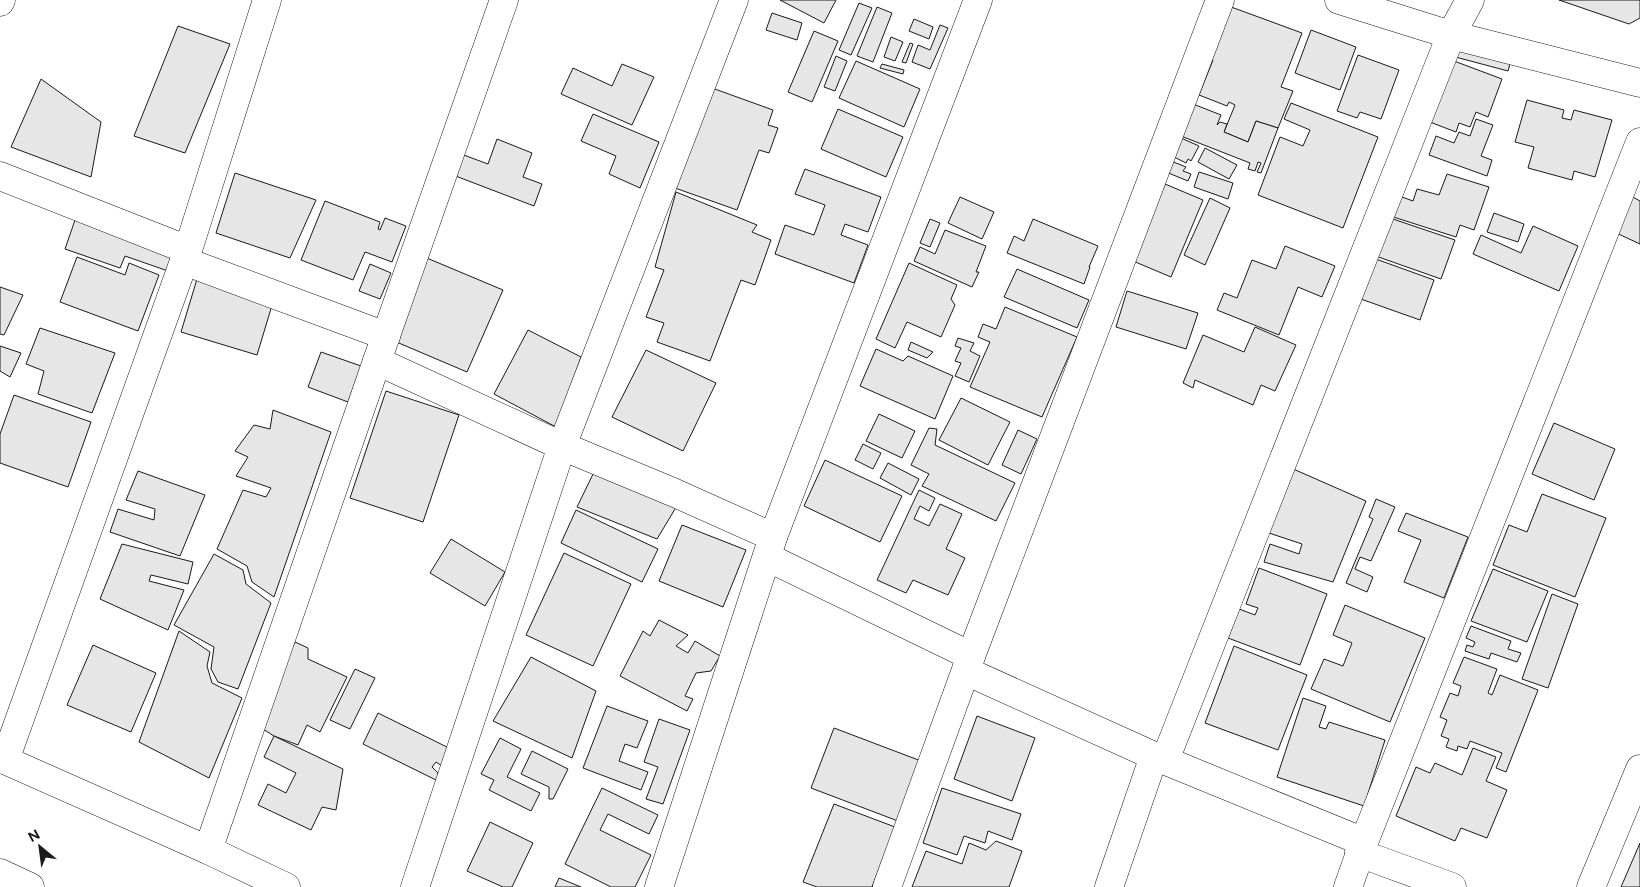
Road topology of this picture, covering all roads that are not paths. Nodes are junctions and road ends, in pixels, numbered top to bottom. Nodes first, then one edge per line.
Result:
1 (267, 0) edge
2 (504, 0) edge
3 (734, 0) edge
4 (978, 0) edge
5 (1220, 0) edge
6 (1339, 0) edge
7 (1470, 0) edge
8 (1452, 35) junction
9 (1640, 84) edge
10 (1640, 142) edge
11 (0, 176) edge
12 (186, 256) junction
13 (381, 349) junction
14 (562, 446) junction
15 (770, 547) junction
16 (968, 664) junction
17 (1159, 758) junction
18 (2, 759) edge
19 (1640, 769) edge
20 (1361, 847) junction
21 (208, 850) junction
22 (0, 873) edge
23 (30, 887) edge
24 (286, 887) edge
25 (415, 887) edge
26 (659, 887) edge
27 (887, 887) edge
28 (1109, 887) edge
29 (1348, 887) edge
30 (1452, 887) edge
31 (1591, 887) edge

1 - 12 street
2 - 13 street
3 - 14 street
4 - 15 street
5 - 16 street
6 - 8 street
7 - 8 street
8 - 9 street
8 - 17 street
10 - 20 street
11 - 12 street
12 - 13 street
12 - 18 street
13 - 14 street
13 - 21 street
14 - 15 street
14 - 25 street
15 - 16 street
15 - 26 street
16 - 17 street
16 - 27 street
17 - 20 street
17 - 28 street
18 - 21 street
19 - 31 street
20 - 29 street
20 - 30 street
21 - 24 street
22 - 23 street

